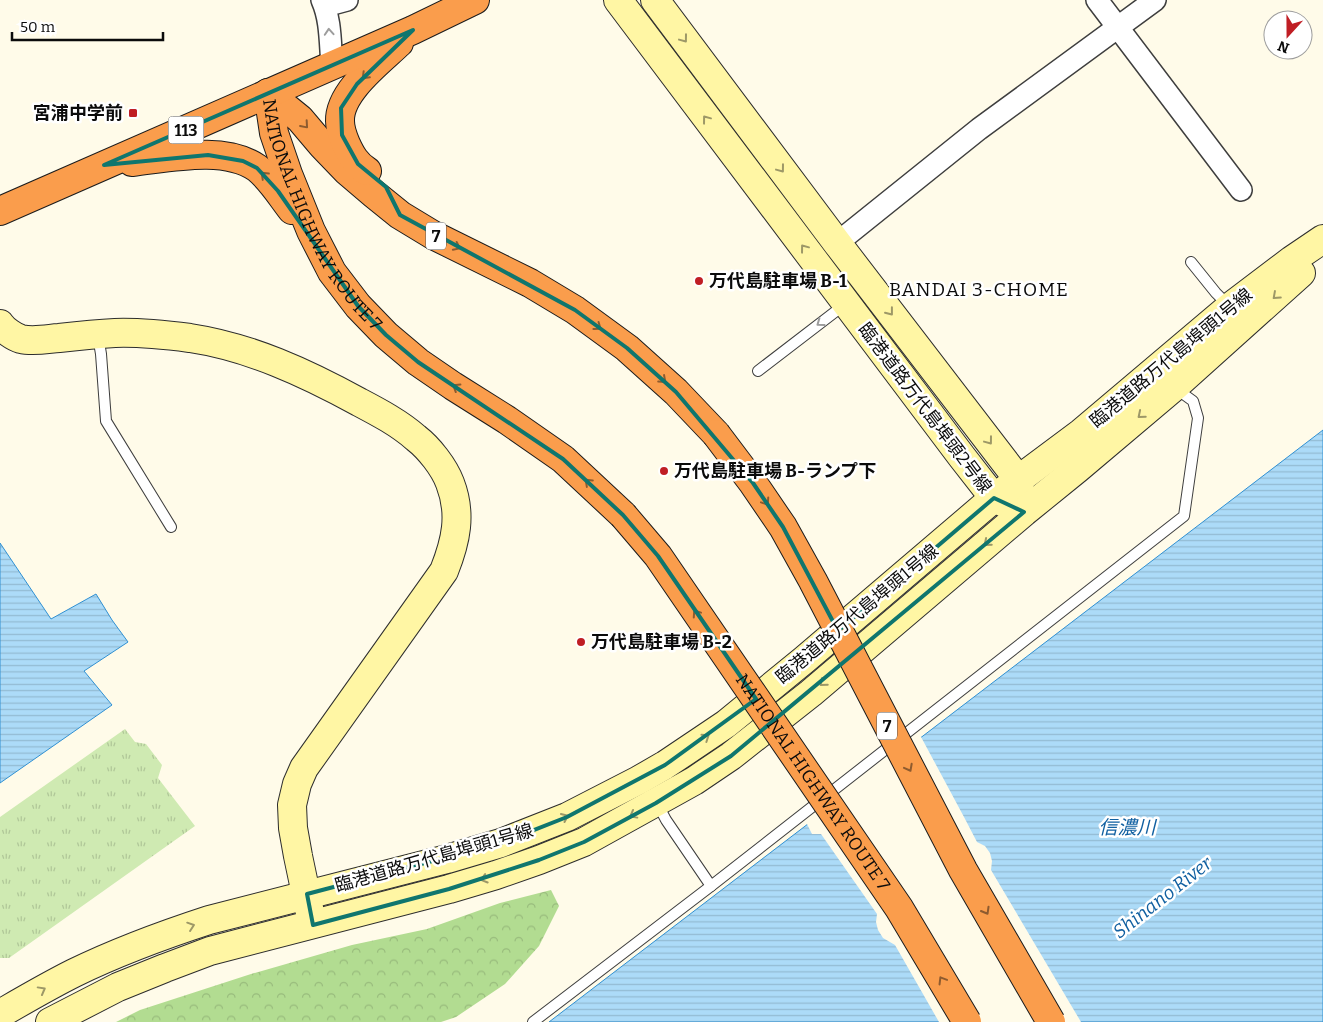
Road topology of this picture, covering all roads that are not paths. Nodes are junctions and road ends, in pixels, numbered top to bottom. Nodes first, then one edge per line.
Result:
1 (323, 0) edge
2 (347, 0) edge
3 (475, 0) edge
4 (618, 0) edge
5 (654, 0) edge
6 (1097, 0) edge
7 (1155, 0) edge
8 (1118, 26) junction
9 (413, 30) junction
10 (332, 65) junction
11 (268, 93) junction
12 (104, 165) junction
13 (1241, 190) dead end
14 (0, 212) edge
15 (400, 215) junction
16 (1323, 239) edge
17 (836, 243) junction
18 (1323, 250) edge
19 (1191, 262) dead end
20 (332, 272) junction
21 (846, 303) junction
22 (1230, 307) junction
23 (0, 324) edge
24 (97, 335) junction
25 (758, 371) dead end
26 (1174, 388) junction
27 (1018, 480) junction
28 (994, 498) junction
29 (1024, 512) junction
30 (171, 527) dead end
31 (656, 802) junction
32 (711, 886) junction
33 (307, 894) junction
34 (313, 926) junction
35 (0, 1014) edge
36 (50, 1022) edge
37 (533, 1022) edge
38 (967, 1022) edge
39 (1051, 1022) edge

1 - 2 street
10 -> 1 street
3 - 9 highway, 113
21 -> 4 street, 臨港道路万代島埠頭2号線
5 -> 17 street, 臨港道路万代島埠頭2号線
6 - 8 street
7 - 8 street
8 - 13 street
8 - 17 street
9 - 10 highway, 113
9 -> 15 highway
10 - 11 highway, 113
11 - 12 highway, 113
11 -> 15 highway, NATIONAL HIGHWAY ROUTE 7 / 7
11 - 20 highway, NATIONAL HIGHWAY ROUTE 7
12 - 14 highway, 113
20 -> 12 highway
15 -> 39 highway, NATIONAL HIGHWAY ROUTE 7 / 7, bridge
16 - 22 street, 臨港道路万代島埠頭1号線
17 -> 27 street, 臨港道路万代島埠頭2号線
18 -> 26 street, 臨港道路万代島埠頭1号線
19 - 22 lane
38 -> 20 highway, NATIONAL HIGHWAY ROUTE 7, bridge
21 -> 25 lane
21 - 28 street, 臨港道路万代島埠頭2号線
22 - 27 street, 臨港道路万代島埠頭1号線
23 - 24 street
24 - 30 lane
24 - 33 street
26 -> 29 street, 臨港道路万代島埠頭1号線
26 - 32 lane
27 - 28 street, 臨港道路万代島埠頭1号線
27 - 29 street, 臨港道路万代島埠頭2号線
28 - 29 street, 臨港道路万代島埠頭2号線
33 -> 28 street, 臨港道路万代島埠頭1号線
29 -> 31 street, 臨港道路万代島埠頭1号線
31 - 32 lane
31 -> 34 street, 臨港道路万代島埠頭1号線
32 - 37 lane
33 - 34 street
35 -> 33 street, 臨港道路万代島埠頭1号線
34 - 36 street, 臨港道路万代島埠頭1号線

